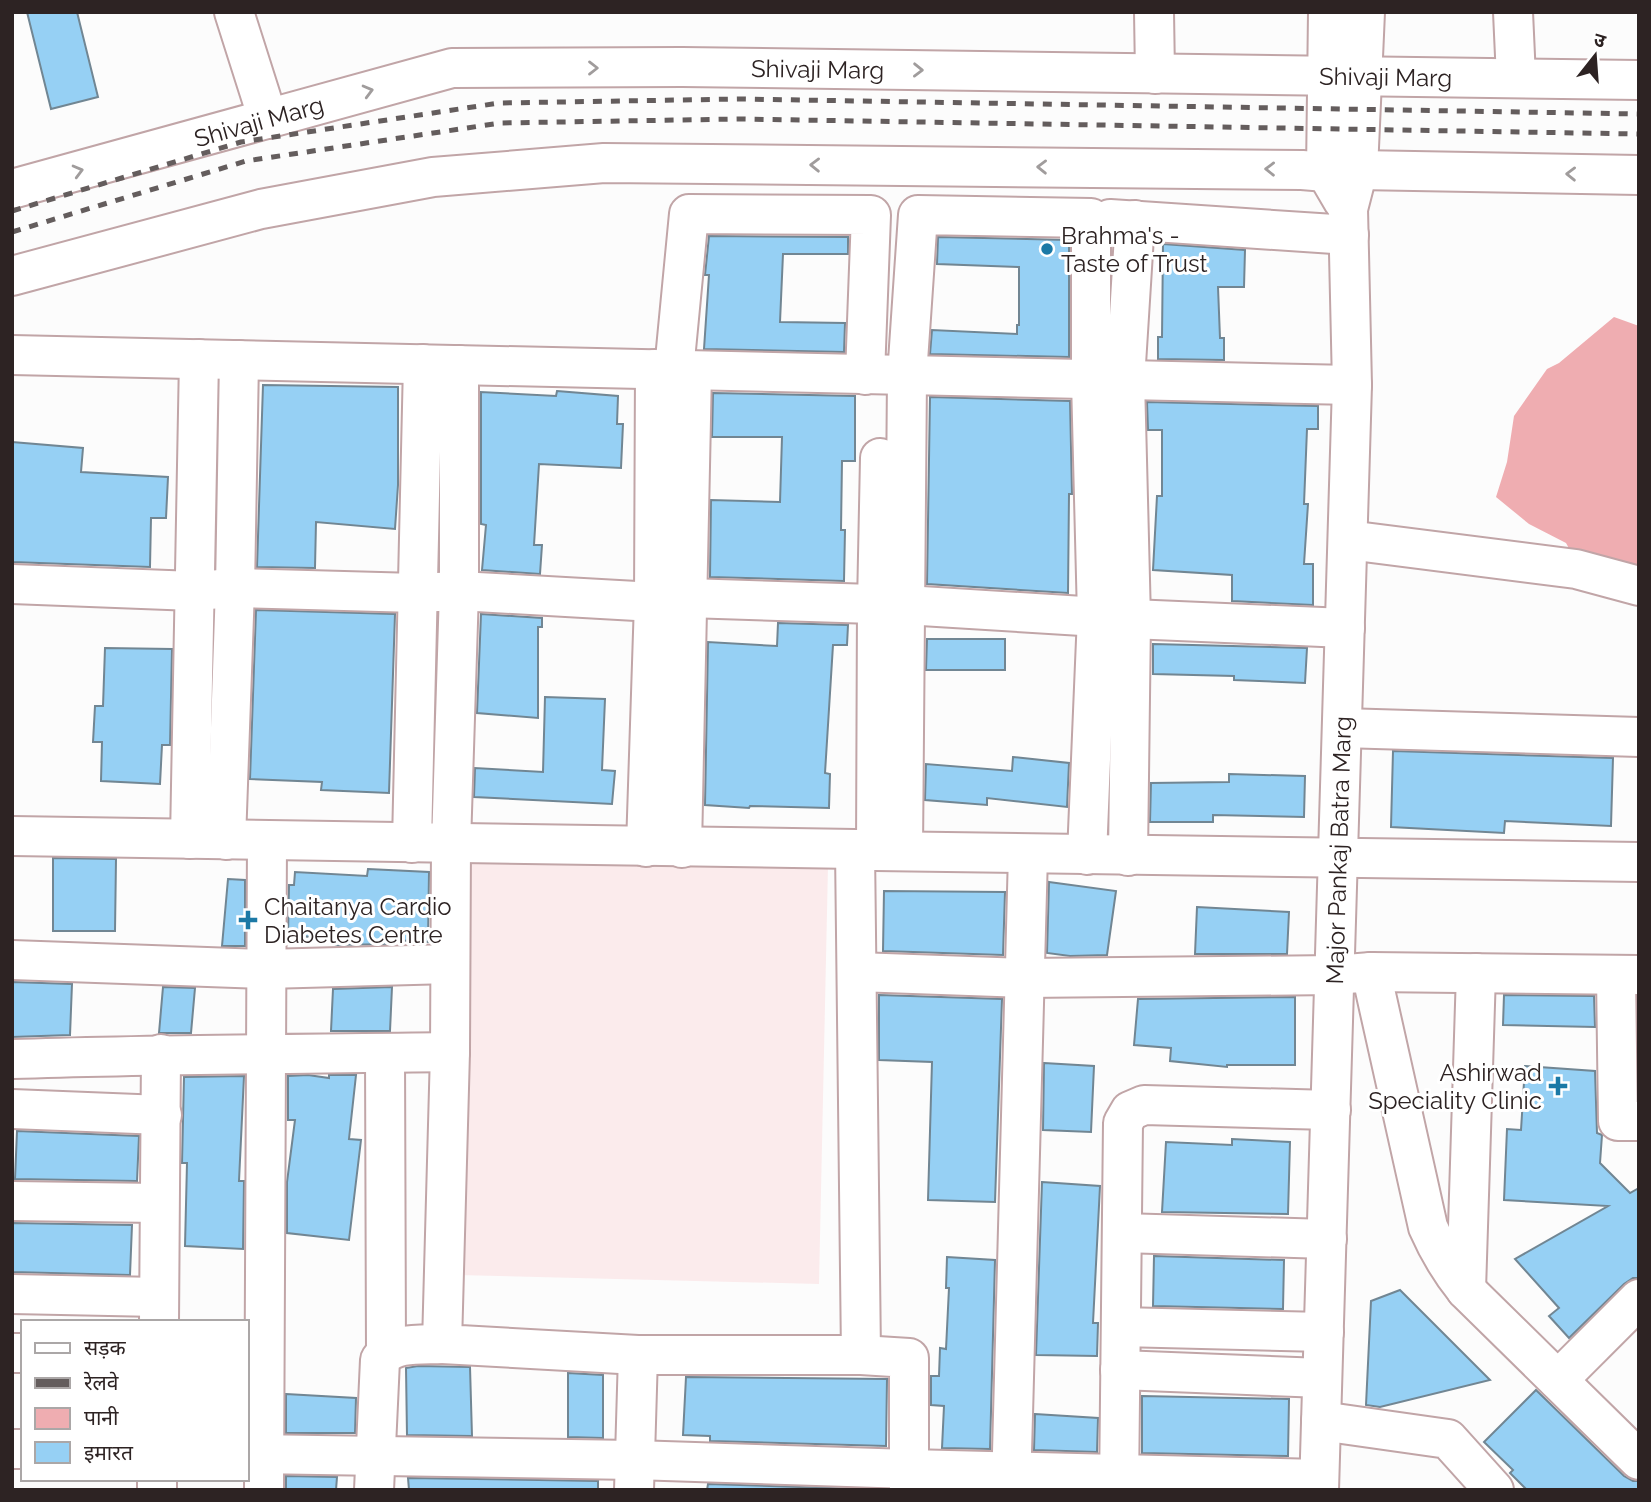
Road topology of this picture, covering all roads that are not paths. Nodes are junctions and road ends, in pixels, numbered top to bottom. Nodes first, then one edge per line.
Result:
1 (234, 12) edge
2 (1154, 12) edge
3 (1328, 12) edge
4 (1365, 12) edge
5 (1513, 12) edge
6 (1155, 74) junction
7 (1344, 76) junction
8 (1516, 78) junction
9 (1639, 80) edge
10 (268, 119) junction
11 (1342, 171) junction
12 (1639, 175) edge
13 (12, 189) edge
14 (871, 215) junction
15 (918, 215) junction
16 (1091, 218) junction
17 (1135, 220) junction
18 (1348, 222) junction
19 (12, 276) edge
20 (12, 355) edge
21 (200, 359) junction
22 (239, 360) junction
23 (441, 364) junction
24 (674, 370) junction
25 (884, 375) junction
26 (1108, 380) junction
27 (1352, 385) junction
28 (1348, 540) junction
29 (12, 584) edge
30 (1639, 586) edge
31 (235, 588) junction
32 (194, 591) junction
33 (459, 591) junction
34 (416, 593) junction
35 (671, 600) junction
36 (891, 605) junction
37 (1114, 618) junction
38 (1345, 628) junction
39 (1342, 728) junction
40 (1639, 737) edge
41 (12, 836) edge
42 (208, 839) junction
43 (267, 841) junction
44 (412, 843) junction
45 (451, 844) junction
46 (664, 847) junction
47 (878, 850) junction
48 (1028, 854) junction
49 (1087, 855) junction
50 (1128, 856) junction
51 (1338, 859) junction
52 (1639, 862) edge
53 (12, 960) edge
54 (450, 964) junction
55 (266, 969) junction
56 (857, 972) junction
57 (1476, 973) junction
58 (1352, 974) junction
59 (1627, 975) edge
60 (1024, 978) junction
61 (450, 1052) junction
62 (384, 1053) junction
63 (161, 1054) junction
64 (266, 1055) junction
65 (12, 1059) edge
66 (12, 1110) edge
67 (1331, 1110) junction
68 (162, 1115) junction
69 (1639, 1121) edge
70 (12, 1201) edge
71 (158, 1203) junction
72 (1122, 1233) junction
73 (1326, 1240) junction
74 (1466, 1290) junction
75 (12, 1294) edge
76 (1639, 1299) edge
77 (158, 1310) edge
78 (1121, 1327) junction
79 (1324, 1332) junction
80 (442, 1344) junction
81 (386, 1352) junction
82 (638, 1355) junction
83 (861, 1355) junction
84 (1121, 1370) junction
85 (1322, 1378) junction
86 (1558, 1380) junction
87 (1321, 1421) junction
88 (1632, 1441) edge
89 (259, 1466) edge
90 (374, 1472) edge
91 (634, 1475) edge
92 (909, 1480) edge
93 (1011, 1481) edge
94 (1119, 1482) edge
95 (1319, 1484) edge
96 (1494, 1490) edge

1 - 10 street
2 - 6 street
3 - 7 street
4 - 7 street
5 - 8 street
6 - 7 street, Shivaji Marg
10 -> 6 street, Shivaji Marg
7 - 8 street, Shivaji Marg
7 - 11 street, Major Pankaj Batra Marg
8 - 9 street, Shivaji Marg
13 -> 10 street, Shivaji Marg
12 -> 11 street
11 - 18 street, Major Pankaj Batra Marg
11 -> 19 street
14 - 15 street
14 - 24 street
14 - 25 street
15 - 16 street
15 - 25 street
16 - 17 street
16 - 26 street
17 - 18 street
17 - 26 street
18 - 27 street, Major Pankaj Batra Marg
20 - 21 street
21 - 22 street
21 - 32 street
22 - 23 street
22 - 31 street
23 - 24 street
23 - 33 street
23 - 34 street
24 - 25 street
24 - 35 street
25 - 26 street
25 - 36 street
26 - 27 street
26 - 37 street
27 - 28 street, Major Pankaj Batra Marg
28 - 30 street
28 - 38 street, Major Pankaj Batra Marg
29 - 32 street
31 - 32 street
31 - 34 street
31 - 42 street
32 - 42 street
33 - 34 street
33 - 35 street
33 - 45 street
34 - 44 street
35 - 36 street
35 - 46 street
36 - 37 street
36 - 47 street
37 - 38 street
37 - 49 street
37 - 50 street
38 - 39 street, Major Pankaj Batra Marg
39 - 40 street
39 - 51 street, Major Pankaj Batra Marg
41 - 42 street
42 - 43 street
43 - 44 street
43 - 55 street
44 - 45 street
45 - 46 street
45 - 54 street
46 - 47 street
47 - 48 street
47 - 56 street
48 - 49 street
48 - 60 street
49 - 50 street
50 - 51 street
51 - 52 street
51 - 58 street, Major Pankaj Batra Marg
53 - 55 street
54 - 55 street
54 - 61 street
55 - 64 street
56 - 60 street
56 - 83 street
57 - 58 street
57 - 59 street
57 - 74 street
58 - 60 street
58 - 67 street, Major Pankaj Batra Marg
58 - 74 street
59 - 69 street
60 - 93 street
61 - 62 street
61 - 80 street
62 - 64 street
62 - 81 street
63 - 64 street
63 - 65 street
63 - 68 street
64 - 89 street
66 - 68 street
67 - 72 street
67 - 73 street, Major Pankaj Batra Marg
68 - 71 street
70 - 71 street
71 - 77 street
72 - 73 street
72 - 78 street
73 - 79 street, Major Pankaj Batra Marg
74 - 86 street
75 - 77 street
76 - 86 street
78 - 79 street
78 - 84 street
79 - 85 street, Major Pankaj Batra Marg
80 - 81 street
80 - 82 street
81 - 90 street
82 - 83 street
82 - 91 street
83 - 92 street
84 - 85 street
84 - 94 street
85 - 87 street, Major Pankaj Batra Marg
86 - 88 street
87 - 95 street, Major Pankaj Batra Marg
87 - 96 street
89 - 90 street
90 - 91 street
91 - 92 street
92 - 93 street
93 - 94 street
94 - 95 street

